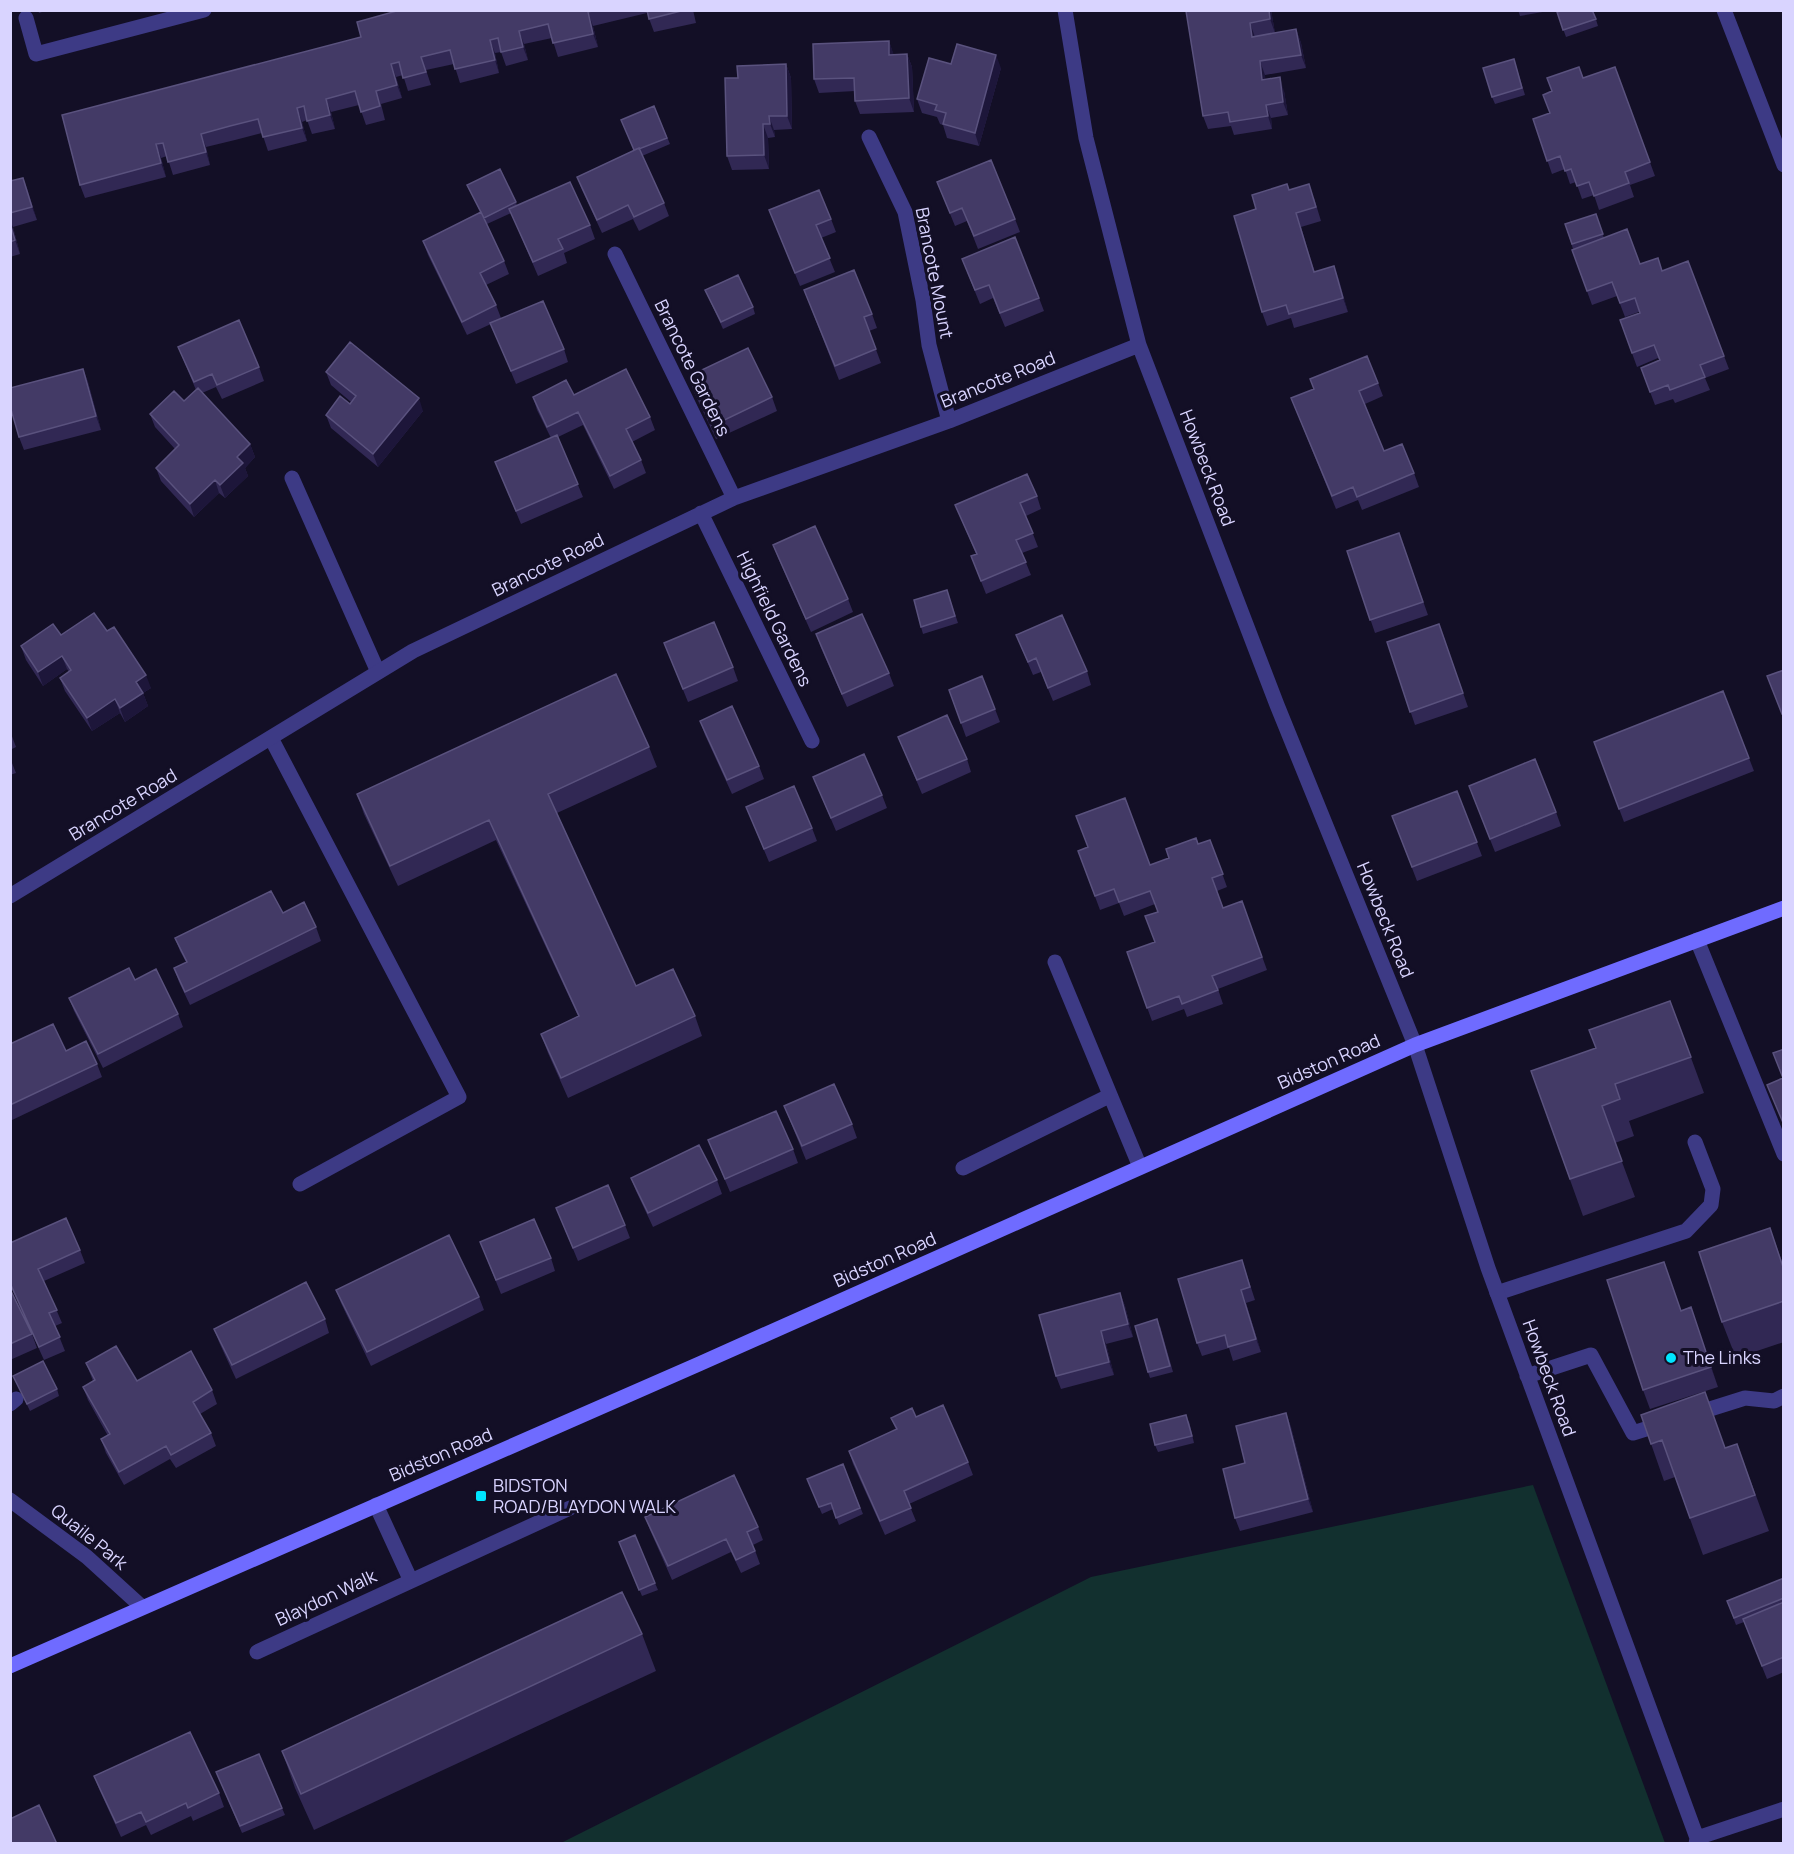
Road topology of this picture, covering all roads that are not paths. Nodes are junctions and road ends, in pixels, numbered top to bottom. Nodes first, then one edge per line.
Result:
1 (204, 10) edge
2 (1065, 10) edge
3 (1724, 10) edge
4 (26, 18) dead end
5 (869, 137) dead end
6 (1784, 165) edge
7 (615, 254) dead end
8 (1139, 345) junction
9 (949, 421) junction
10 (292, 478) dead end
11 (734, 498) junction
12 (701, 513) junction
13 (378, 672) junction
14 (271, 738) junction
15 (812, 741) dead end
16 (10, 897) edge
17 (1784, 908) edge
18 (1697, 940) junction
19 (1055, 962) dead end
20 (1415, 1045) junction
21 (1109, 1096) junction
22 (1695, 1142) dead end
23 (1784, 1154) edge
24 (1140, 1167) junction
25 (963, 1168) dead end
26 (300, 1184) dead end
27 (1497, 1293) junction
28 (1527, 1376) junction
29 (1784, 1396) edge
30 (10, 1500) edge
31 (376, 1505) junction
32 (570, 1508) dead end
33 (411, 1581) junction
34 (142, 1607) junction
35 (257, 1652) dead end
36 (10, 1666) edge
37 (1784, 1809) edge
38 (1696, 1841) edge

1 - 4 street
2 - 8 street, Howbeck Road
3 - 6 street
5 - 9 street, Brancote Mount
7 - 11 street, Brancote Gardens
8 - 9 street, Brancote Road
8 - 20 street, Howbeck Road
9 - 11 street, Brancote Road
10 - 13 street
11 - 12 street, Brancote Road
12 - 13 street, Brancote Road
12 - 15 street, Highfield Gardens
13 - 14 street, Brancote Road
14 - 16 street, Brancote Road
14 - 26 street
17 - 18 main road, Bidston Road
18 - 20 main road, Bidston Road
18 - 23 street
19 - 21 street
20 - 24 main road, Bidston Road
20 - 27 street, Howbeck Road
21 - 24 street
21 - 25 street
22 - 27 street
24 - 31 main road, Bidston Road
27 - 28 street, Howbeck Road
28 - 29 street
28 - 38 street, Howbeck Road
30 - 34 street, Quaile Park
31 - 33 street
31 - 34 main road, Bidston Road
32 - 33 street, Blaydon Walk
33 - 35 street, Blaydon Walk
34 - 36 main road, Bidston Road
37 - 38 street

